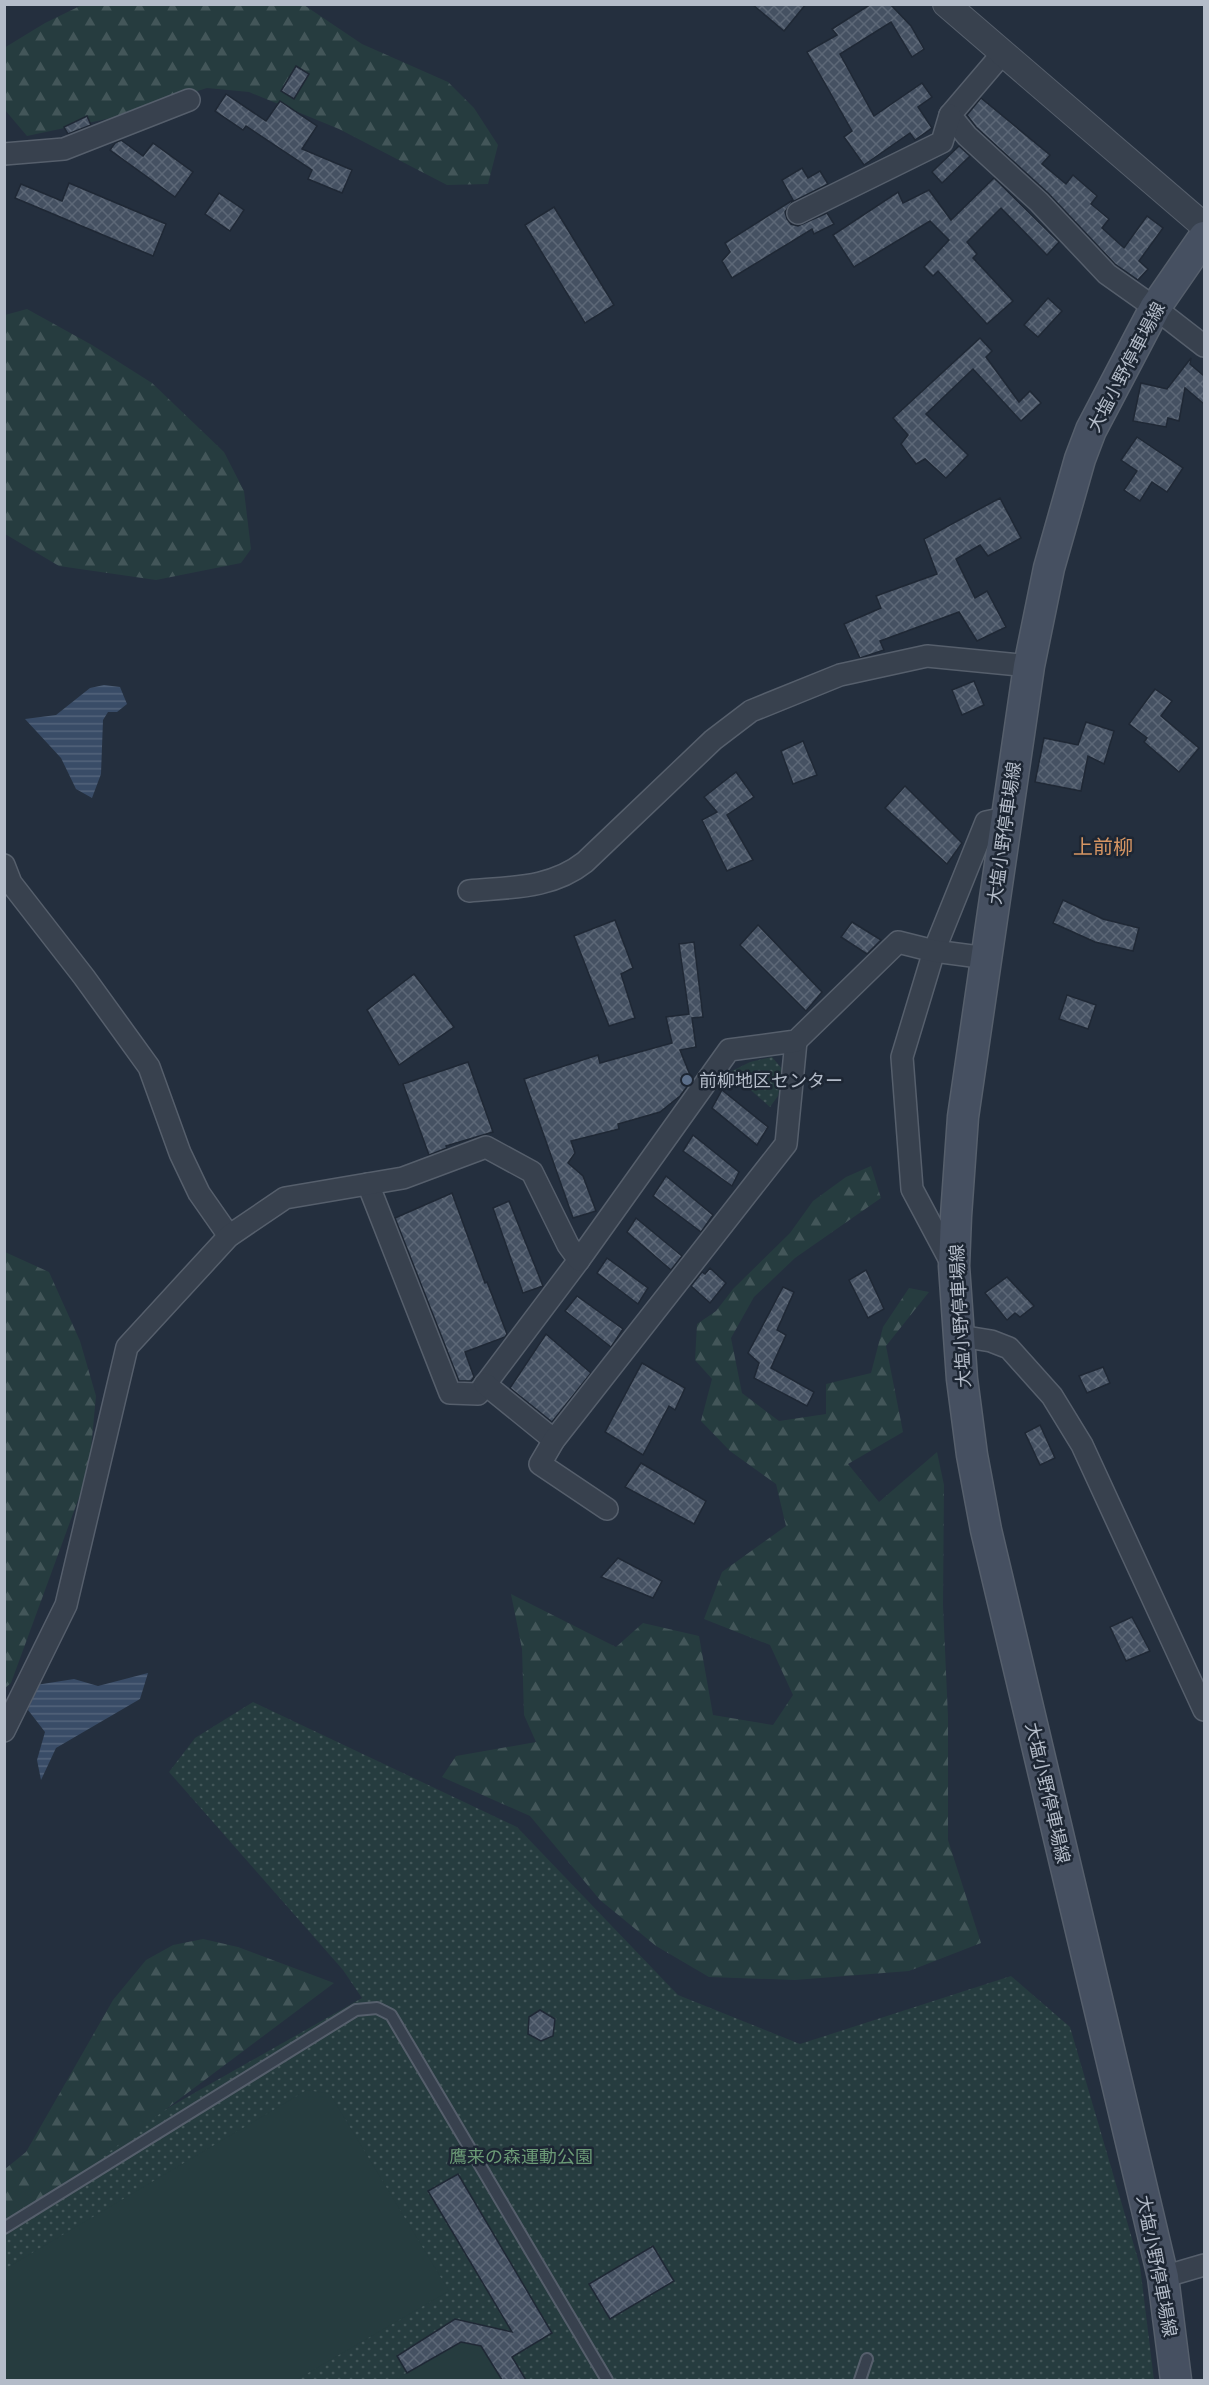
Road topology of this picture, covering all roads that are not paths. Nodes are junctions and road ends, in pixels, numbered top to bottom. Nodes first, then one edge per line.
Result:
1 (946, 4) edge
2 (1002, 54) junction
3 (189, 100) dead end
4 (950, 116) junction
5 (4, 154) edge
6 (798, 213) dead end
7 (1204, 226) edge
8 (1204, 237) edge
9 (1155, 308) junction
10 (1204, 346) edge
11 (1029, 666) junction
12 (1005, 818) junction
13 (4, 865) edge
14 (469, 891) dead end
15 (934, 951) junction
16 (987, 958) junction
17 (796, 1041) junction
18 (368, 1184) junction
19 (229, 1236) junction
20 (579, 1260) junction
21 (954, 1266) junction
22 (960, 1336) junction
23 (485, 1384) junction
24 (554, 1440) junction
25 (607, 1509) dead end
26 (1204, 1710) edge
27 (4, 1731) edge
28 (4, 2228) edge
29 (1204, 2265) edge
30 (1162, 2277) junction
31 (867, 2359) dead end
32 (608, 2380) edge
33 (860, 2380) edge
34 (1176, 2380) edge

1 - 2 street
2 - 4 street
2 - 7 street
3 - 5 street
4 - 6 street
4 - 9 street
8 - 9 main road, 大塩小野停車場線
9 - 10 street
9 - 11 main road, 大塩小野停車場線
11 - 12 main road, 大塩小野停車場線
11 - 14 street
12 - 15 street
12 - 16 main road, 大塩小野停車場線
13 - 19 street
15 - 16 street
15 - 17 street
15 - 21 street
16 - 21 main road, 大塩小野停車場線
17 - 20 street
17 - 24 street
18 - 19 street
18 - 20 street
18 - 23 street
19 - 27 street
20 - 23 street
21 - 22 main road, 大塩小野停車場線
22 - 26 street
22 - 30 main road, 大塩小野停車場線
23 - 24 street
24 - 25 street
28 - 32 lane
29 - 30 street
30 - 34 main road, 大塩小野停車場線
31 - 33 lane

